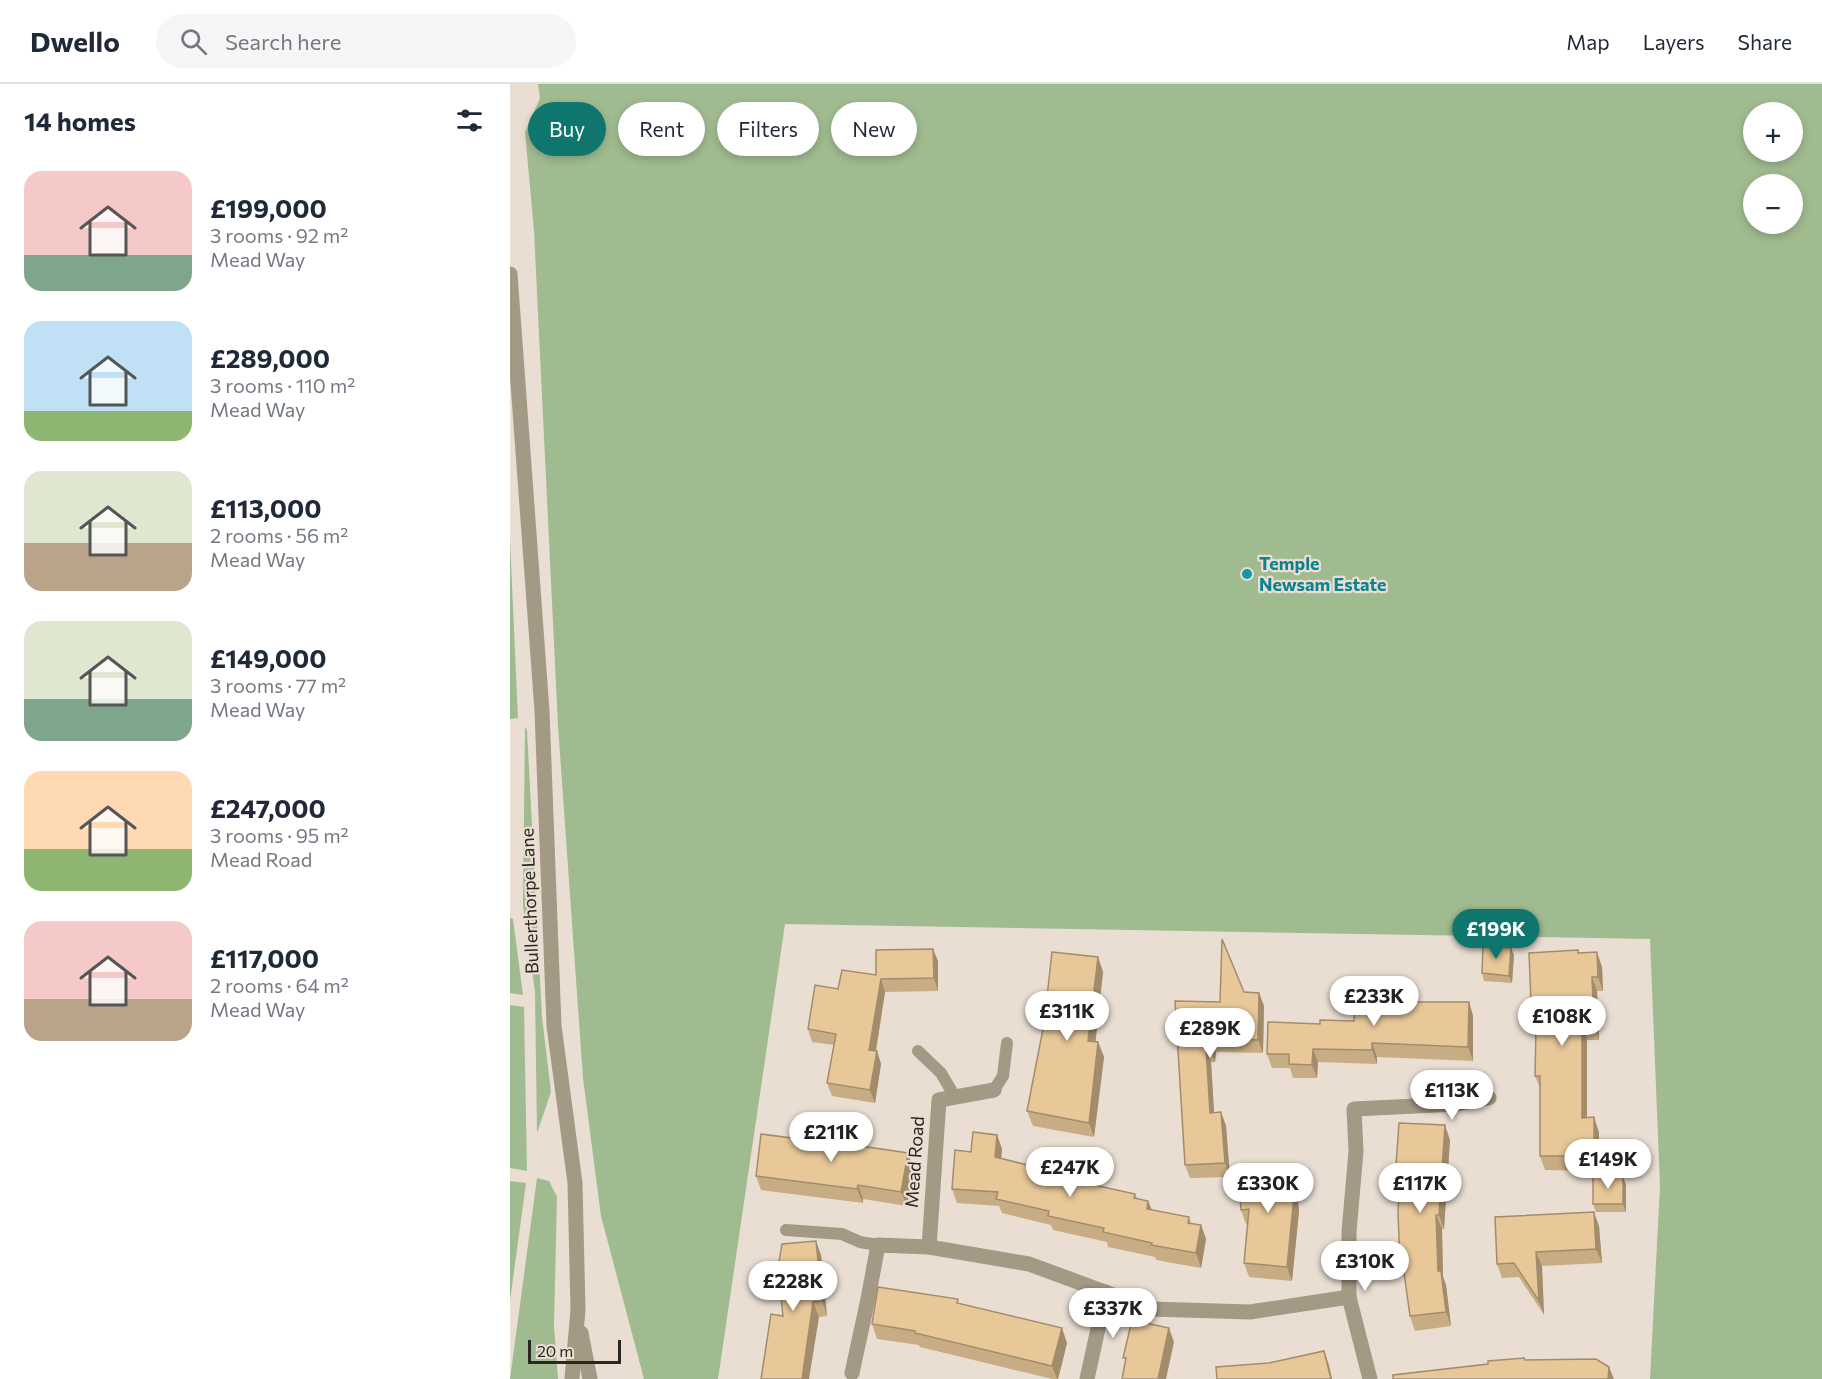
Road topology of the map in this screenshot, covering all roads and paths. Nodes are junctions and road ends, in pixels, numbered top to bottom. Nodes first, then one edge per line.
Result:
1 (510, 274) edge
2 (1007, 1042) dead end
3 (918, 1051) dead end
4 (994, 1090) joint
5 (955, 1097) junction
6 (1490, 1098) dead end
7 (786, 1230) dead end
8 (878, 1245) junction
9 (929, 1247) junction
10 (1106, 1292) junction
11 (1348, 1297) junction
12 (578, 1310) junction
13 (852, 1372) dead end
14 (572, 1379) edge
15 (590, 1379) edge
16 (1087, 1379) edge
17 (1370, 1379) edge

1 - 12 street, Bullerthorpe Lane
2 - 4 lane
3 - 5 lane
4 - 5 street
5 - 9 street, Mead Road
6 - 11 street
7 - 8 lane
8 - 9 street
8 - 13 street
9 - 10 street
10 - 11 street
10 - 16 street
11 - 17 street
12 - 14 street, Bullerthorpe Lane
12 - 15 street, Bullerthorpe Lane

